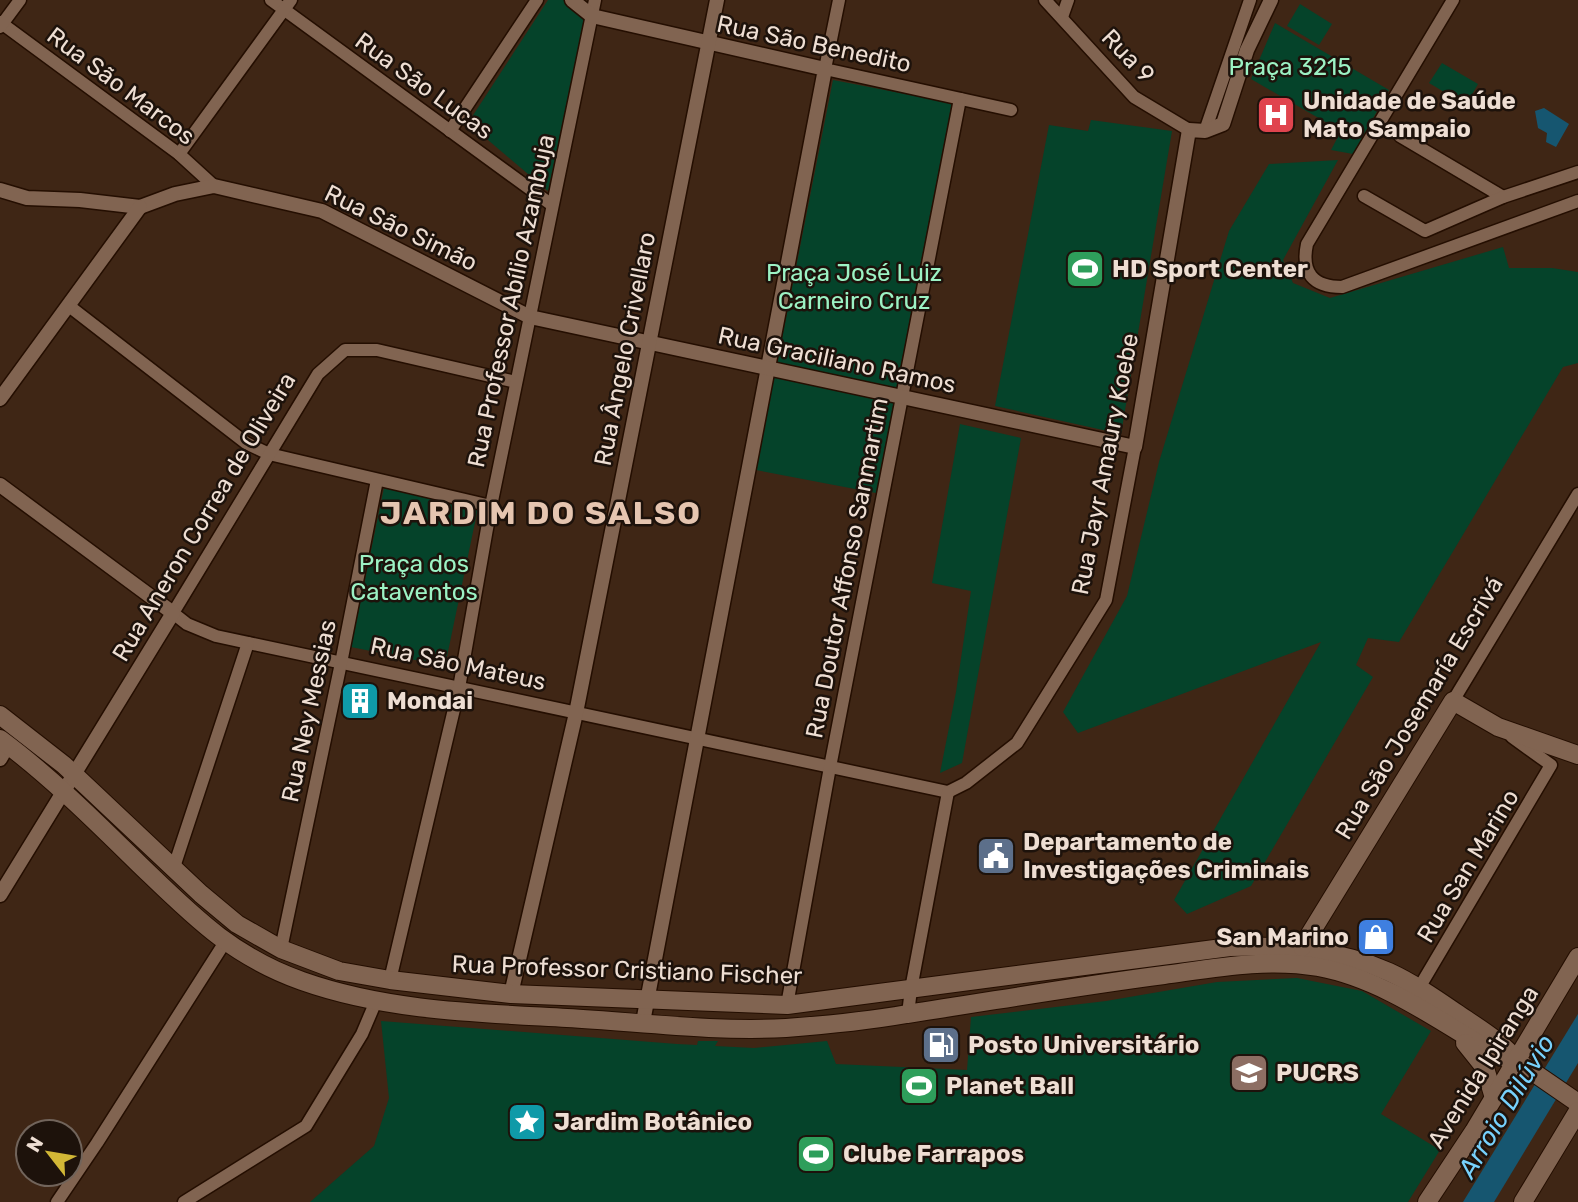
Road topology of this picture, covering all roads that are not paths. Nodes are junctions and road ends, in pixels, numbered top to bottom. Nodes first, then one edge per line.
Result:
1 (20, 0) edge
2 (271, 0) edge
3 (537, 0) edge
4 (572, 0) edge
5 (595, 0) edge
6 (717, 0) edge
7 (839, 0) edge
8 (1045, 0) edge
9 (1068, 0) edge
10 (1250, 0) edge
11 (1271, 0) edge
12 (1453, 0) edge
13 (288, 5) edge
14 (592, 16) junction
15 (1062, 17) junction
16 (1, 24) edge
17 (708, 44) junction
18 (825, 69) junction
19 (960, 99) junction
20 (1011, 110) dead end
21 (1189, 130) junction
22 (450, 131) junction
23 (1205, 131) junction
24 (1400, 136) dead end
25 (179, 154) junction
26 (1578, 172) edge
27 (214, 186) junction
28 (0, 190) edge
29 (1364, 196) dead end
30 (1503, 197) junction
31 (1578, 201) edge
32 (552, 205) junction
33 (140, 207) junction
34 (69, 306) junction
35 (530, 317) junction
36 (650, 343) junction
37 (768, 368) junction
38 (516, 382) junction
39 (902, 397) junction
40 (0, 399) edge
41 (1135, 447) junction
42 (269, 454) junction
43 (377, 480) junction
44 (0, 485) edge
45 (1578, 494) edge
46 (491, 506) junction
47 (173, 613) junction
48 (248, 643) junction
49 (341, 663) junction
50 (459, 688) junction
51 (1453, 701) junction
52 (576, 713) junction
53 (0, 715) edge
54 (1499, 727) junction
55 (697, 738) junction
56 (3, 748) edge
57 (1578, 755) edge
58 (830, 767) junction
59 (73, 773) junction
60 (63, 791) junction
61 (948, 792) junction
62 (153, 847) junction
63 (139, 863) junction
64 (174, 867) junction
65 (0, 895) edge
66 (225, 942) junction
67 (281, 949) junction
68 (1298, 955) junction
69 (1578, 957) edge
70 (995, 978) junction
71 (390, 980) junction
72 (1419, 988) junction
73 (911, 989) junction
74 (511, 994) junction
75 (647, 999) junction
76 (997, 999) junction
77 (376, 1001) junction
78 (787, 1005) junction
79 (908, 1014) junction
80 (643, 1022) junction
81 (1452, 1029) junction
82 (1522, 1065) junction
83 (1494, 1098) junction
84 (1573, 1099) edge
85 (1578, 1111) edge
86 (57, 1202) edge
87 (184, 1202) edge
88 (1427, 1202) edge
89 (1522, 1202) edge

1 - 16 street
2 - 13 street, Rua São Lucas
3 - 22 street
4 - 14 street, Rua São Benedito
5 - 14 street, Rua Professor Abílio Azambuja
6 - 17 street, Rua Ângelo Crivellaro
7 - 18 street
8 - 15 street, Rua 9
9 - 15 street
10 - 23 street
11 - 23 street
12 - 31 street
13 - 22 street, Rua São Lucas
13 - 25 street
14 - 17 street, Rua São Benedito
14 - 32 street, Rua Professor Abílio Azambuja
15 - 21 street, Rua 9
16 - 25 street, Rua São Marcos
17 - 18 street, Rua São Benedito
17 - 36 street, Rua Ângelo Crivellaro
18 - 19 street, Rua São Benedito
18 - 37 street
19 - 20 street, Rua São Benedito
19 - 39 street, Rua Doutor Affonso Sanmartim
21 - 23 street
21 - 41 street, Rua Jayr Amaury Koebe
22 - 32 street, Rua São Lucas
24 - 30 street
25 - 27 street, Rua São Marcos
26 - 30 street
27 - 33 street, Rua São Simão
27 - 35 street, Rua São Simão
28 - 33 street, Rua São Simão
29 - 30 street
32 - 35 street, Rua Professor Abílio Azambuja
33 - 34 street
34 - 40 street
34 - 42 street
35 - 36 street, Rua Graciliano Ramos
35 - 38 street, Rua Professor Abílio Azambuja
36 - 37 street, Rua Graciliano Ramos
36 - 52 street, Rua Ângelo Crivellaro
37 - 39 street, Rua Graciliano Ramos
37 - 55 street
38 - 42 street, Rua Aneron Correa de Oliveira
38 - 46 street, Rua Professor Abílio Azambuja
39 - 41 street, Rua Graciliano Ramos
39 - 58 street, Rua Doutor Affonso Sanmartim
41 - 61 street, Rua Jayr Amaury Koebe
42 - 43 street
42 - 47 street, Rua Aneron Correa de Oliveira
43 - 46 street
43 - 49 street, Rua Ney Messias
44 - 47 street, Rua São Mateus
45 - 51 street, Rua São Josemaría Escrivá
46 - 50 street, Rua Professor Abílio Azambuja
47 - 48 street, Rua São Mateus
47 - 59 street, Rua Aneron Correa de Oliveira
48 - 49 street, Rua São Mateus
48 - 64 street
49 - 50 street, Rua São Mateus
49 - 67 street, Rua Ney Messias
50 - 52 street, Rua São Mateus
50 - 71 street, Rua Professor Abílio Azambuja
51 - 54 main road
51 - 68 main road, Rua São Josemaría Escrivá
52 - 55 street, Rua São Mateus
52 - 74 street, Rua Ângelo Crivellaro
53 - 59 main road, Rua Professor Cristiano Fischer
54 - 57 main road
54 - 72 street, Rua San Marino
55 - 58 street, Rua São Mateus
55 - 75 street
56 - 60 main road, Rua Professor Cristiano Fischer
58 - 61 street, Rua São Mateus
58 - 78 street, Rua Doutor Affonso Sanmartim
59 - 60 street, Rua Aneron Correa de Oliveira
59 - 62 main road, Rua Professor Cristiano Fischer
60 - 63 main road, Rua Professor Cristiano Fischer
60 - 65 street, Rua Aneron Correa de Oliveira
61 - 73 street
62 - 63 main road
62 - 64 main road, Rua Professor Cristiano Fischer
63 - 66 main road, Rua Professor Cristiano Fischer
64 - 67 main road, Rua Professor Cristiano Fischer
66 - 77 main road, Rua Professor Cristiano Fischer
66 - 86 street
67 - 71 main road, Rua Professor Cristiano Fischer
68 - 70 main road, Rua Professor Cristiano Fischer
68 - 72 main road, Rua Professor Cristiano Fischer
68 - 76 main road, Rua Professor Cristiano Fischer
68 - 81 main road, Rua Professor Cristiano Fischer
69 - 82 main road, Avenida Ipiranga
70 - 73 main road, Rua Professor Cristiano Fischer
70 - 76 main road
71 - 74 main road, Rua Professor Cristiano Fischer
72 - 82 main road, Rua Professor Cristiano Fischer
73 - 78 main road, Rua Professor Cristiano Fischer
73 - 79 street
74 - 75 main road, Rua Professor Cristiano Fischer
75 - 78 main road, Rua Professor Cristiano Fischer
75 - 80 street
76 - 79 main road, Rua Professor Cristiano Fischer
77 - 80 main road, Rua Professor Cristiano Fischer
77 - 87 street
79 - 80 main road, Rua Professor Cristiano Fischer
81 - 82 main road, Rua Professor Cristiano Fischer
81 - 83 main road
82 - 83 main road, Avenida Ipiranga
82 - 84 main road, Rua Professor Cristiano Fischer
83 - 88 main road, Avenida Ipiranga
85 - 89 main road

